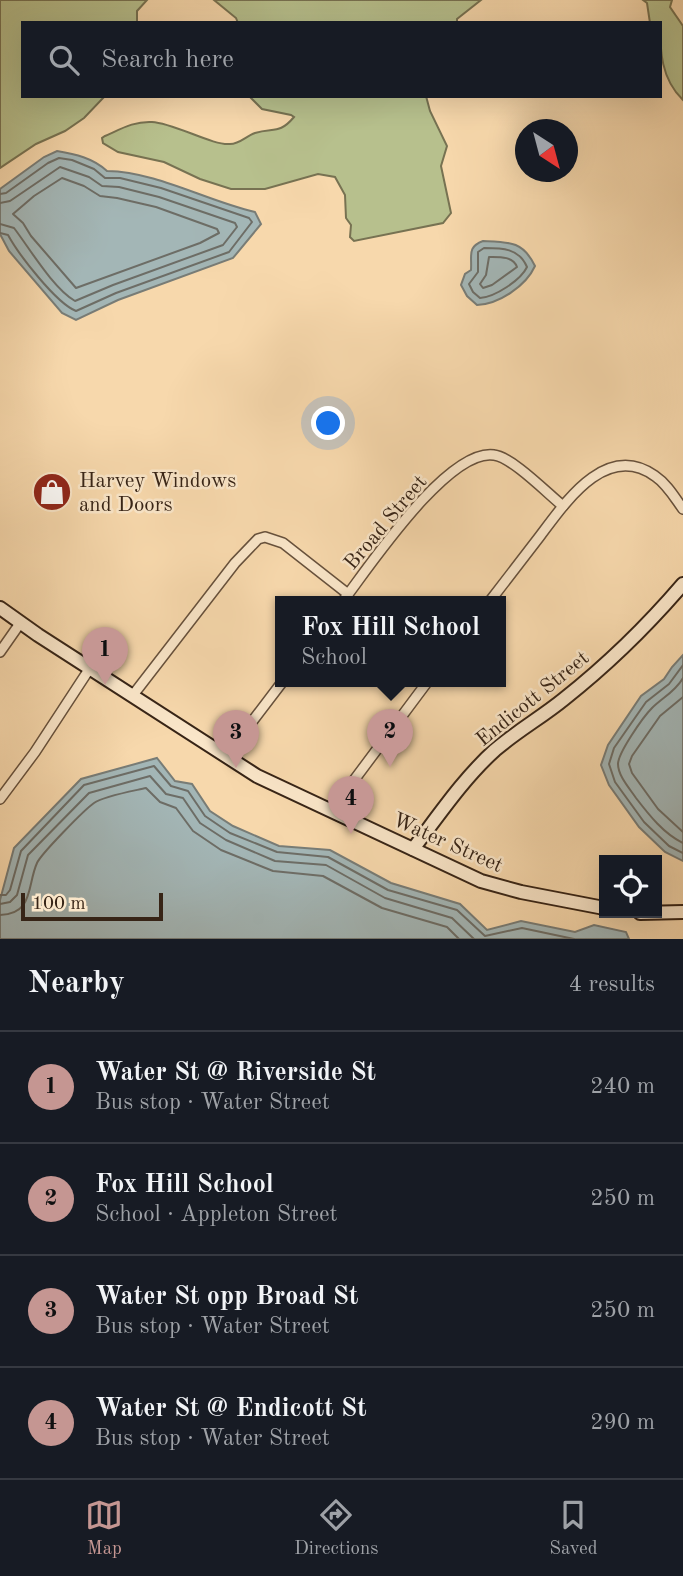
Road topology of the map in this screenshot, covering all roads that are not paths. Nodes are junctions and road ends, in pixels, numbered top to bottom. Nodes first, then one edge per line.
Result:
1 (563, 506) junction
2 (683, 509) edge
3 (683, 584) edge
4 (344, 596) edge
5 (348, 596) edge
6 (494, 596) edge
7 (0, 608) edge
8 (21, 622) junction
9 (0, 652) edge
10 (90, 668) junction
11 (278, 687) edge
12 (424, 687) edge
13 (133, 695) junction
14 (226, 756) junction
15 (0, 799) edge
16 (331, 811) junction
17 (413, 849) junction
18 (599, 907) edge
19 (662, 912) edge
20 (683, 912) edge

1 - 2 street
1 - 5 street, Broad Street
1 - 6 street
3 - 17 main road, Endicott Street
4 - 13 street
7 - 8 main road, Water Street
8 - 9 street
8 - 10 main road, Water Street
10 - 13 main road, Water Street
10 - 15 street
11 - 14 street
12 - 16 street
13 - 14 main road, Water Street
14 - 16 main road, Water Street
16 - 17 main road, Water Street
17 - 18 main road, Water Street
19 - 20 main road

